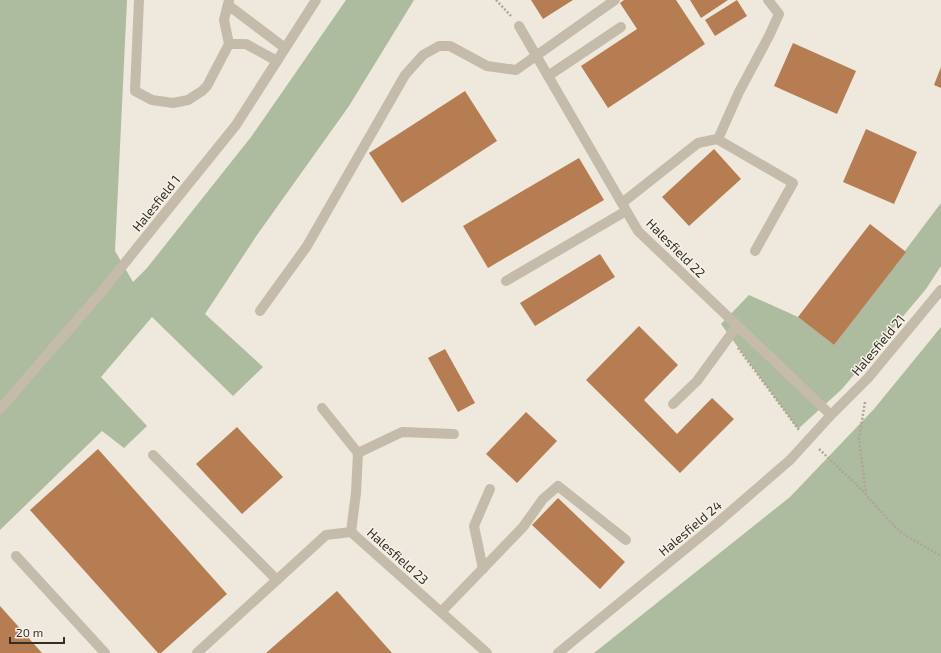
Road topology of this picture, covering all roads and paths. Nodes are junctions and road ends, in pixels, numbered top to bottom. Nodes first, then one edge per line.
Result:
1 (139, 0) edge
2 (316, 0) edge
3 (496, 0) edge
4 (615, 0) edge
5 (768, 0) edge
6 (229, 2) edge
7 (519, 26) joint
8 (621, 27) dead end
9 (229, 44) junction
10 (285, 48) junction
11 (537, 56) junction
12 (277, 60) junction
13 (548, 76) junction
14 (718, 139) junction
15 (624, 207) junction
16 (755, 251) dead end
17 (506, 281) dead end
18 (941, 290) edge
19 (260, 311) dead end
20 (737, 326) junction
21 (730, 336) junction
22 (868, 378) junction
23 (673, 404) dead end
24 (322, 408) dead end
25 (0, 409) edge
26 (831, 415) junction
27 (454, 434) dead end
28 (803, 434) dead end
29 (815, 445) dead end
30 (358, 453) junction
31 (153, 455) dead end
32 (490, 489) dead end
33 (866, 494) junction
34 (351, 532) junction
35 (626, 540) dead end
36 (16, 556) dead end
37 (941, 556) edge
38 (483, 569) junction
39 (276, 580) junction
40 (441, 612) junction
41 (105, 653) edge
42 (197, 653) edge
43 (487, 653) edge
44 (558, 653) edge

1 - 9 street
2 - 10 street, Halesfield 1
3 - 7 path
4 - 11 street
5 - 14 street
6 - 9 street
6 - 10 street
7 - 11 street, Halesfield 22
8 - 13 street
9 - 12 street
10 - 12 street, Halesfield 1
11 - 13 street, Halesfield 22
11 - 19 street
12 - 25 street, Halesfield 1
13 - 15 street, Halesfield 22
14 - 15 street
14 - 16 street
15 - 17 street
15 - 20 street, Halesfield 22
18 - 22 street, Halesfield 21
20 - 21 street
20 - 26 street, Halesfield 22
21 - 23 street
21 - 28 path
22 - 26 street, Halesfield 21
22 - 33 path
24 - 30 street
26 - 44 street, Halesfield 24, bridge
27 - 30 street
29 - 33 path
30 - 34 street
31 - 39 street
32 - 38 street
33 - 37 path
34 - 39 street, Halesfield 23
34 - 40 street, Halesfield 23
35 - 38 street
36 - 41 street
38 - 40 street
39 - 42 street, Halesfield 23
40 - 43 street, Halesfield 23

